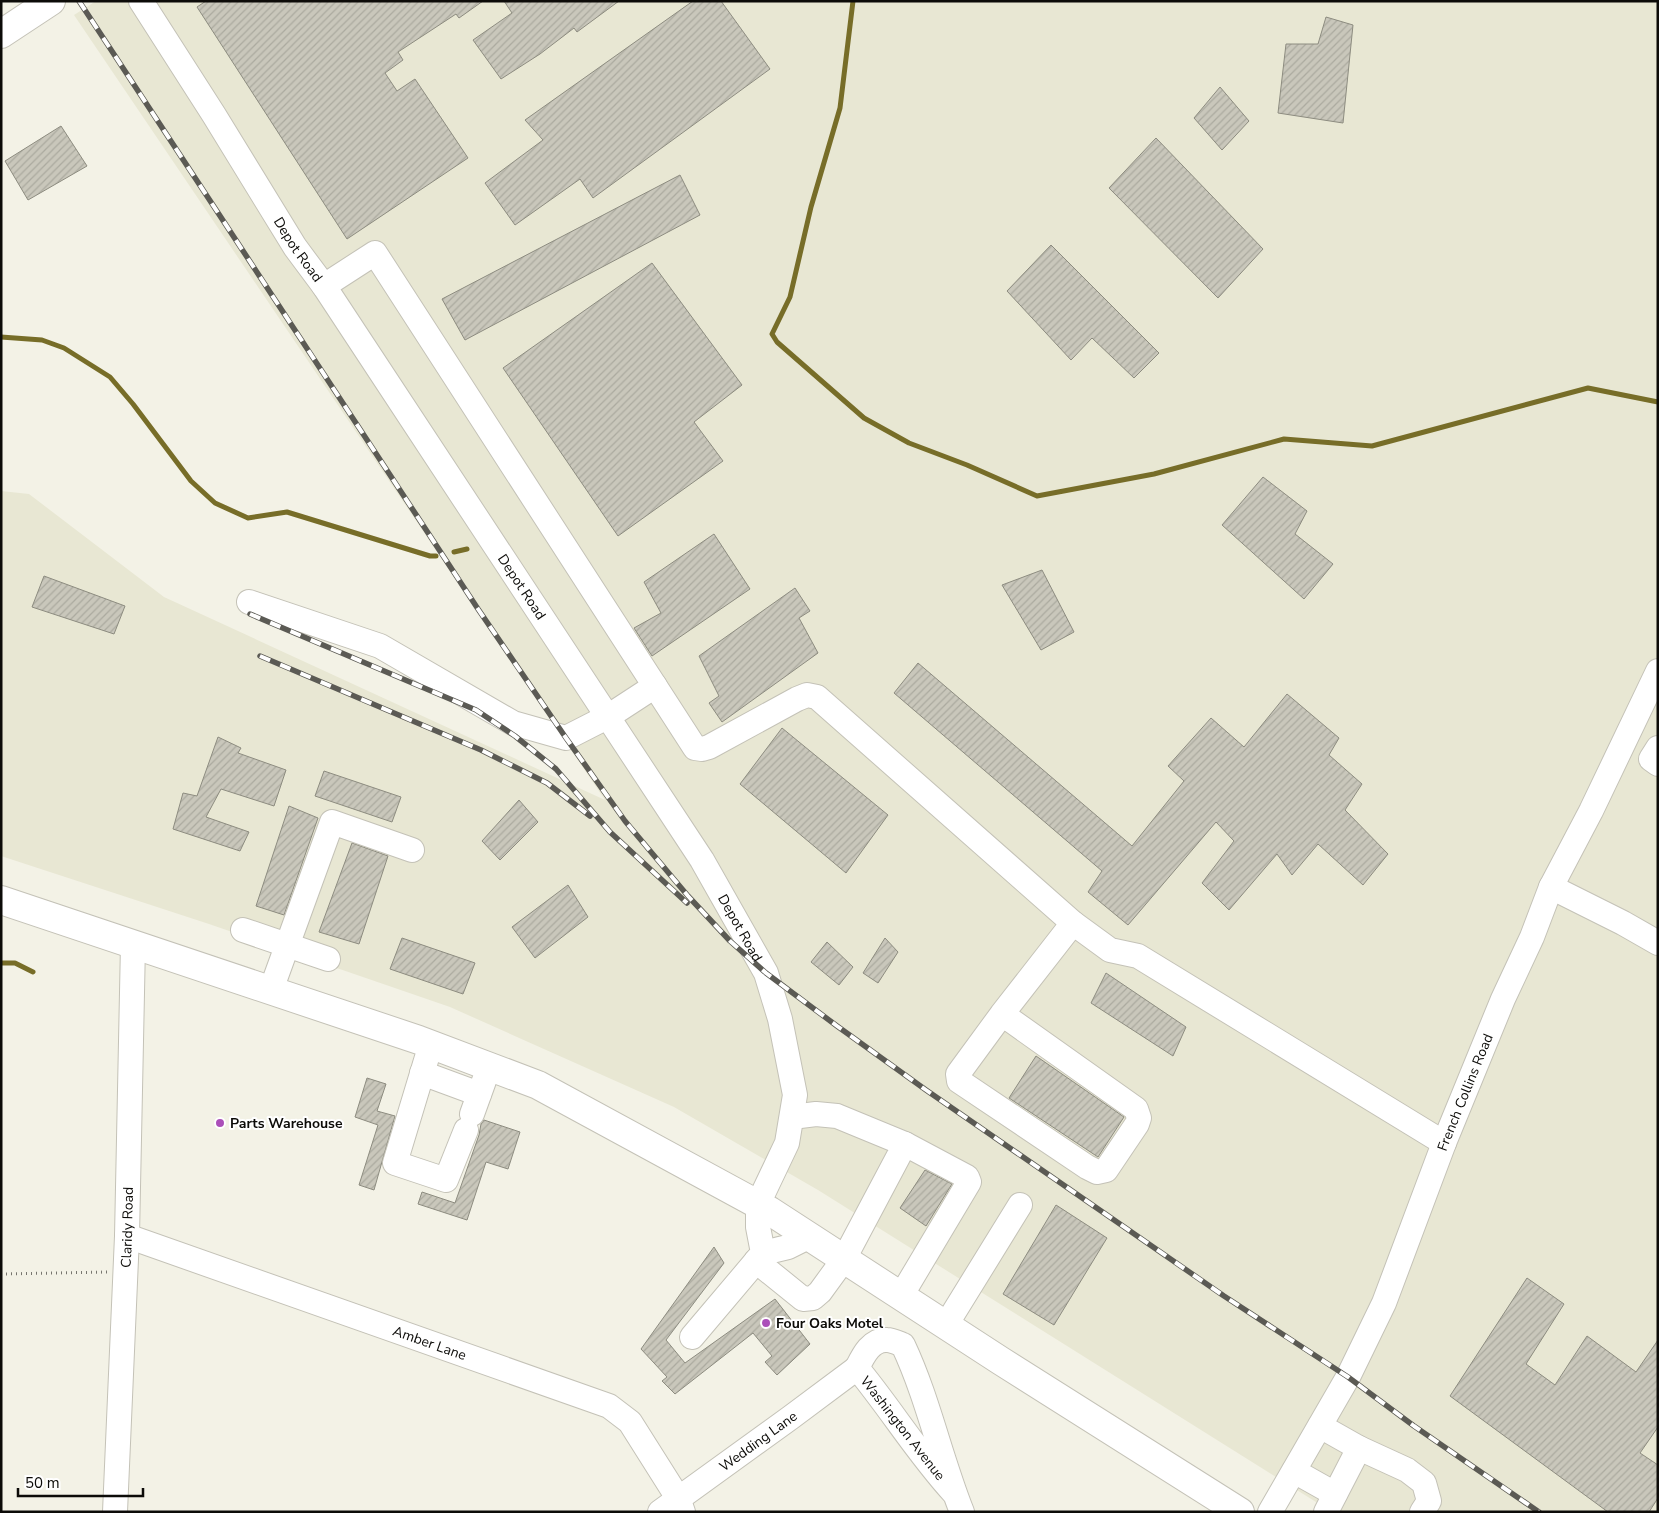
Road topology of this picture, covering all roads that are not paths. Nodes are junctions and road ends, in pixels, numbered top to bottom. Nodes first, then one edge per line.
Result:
1 (51, 1) edge
2 (141, 1) edge
3 (1, 34) edge
4 (324, 286) junction
5 (249, 602) dead end
6 (1655, 681) edge
7 (655, 686) junction
8 (609, 716) junction
9 (1658, 748) edge
10 (1658, 764) edge
11 (412, 850) dead end
12 (1551, 887) junction
13 (1, 900) edge
14 (1073, 923) junction
15 (243, 930) dead end
16 (1658, 942) edge
17 (133, 944) junction
18 (288, 945) junction
19 (328, 959) dead end
20 (271, 990) junction
21 (1002, 1014) junction
22 (431, 1044) junction
23 (489, 1066) junction
24 (422, 1072) junction
25 (472, 1113) junction
26 (792, 1117) junction
27 (905, 1144) junction
28 (1444, 1144) junction
29 (758, 1204) junction
30 (1020, 1205) dead end
31 (128, 1236) junction
32 (810, 1236) junction
33 (759, 1257) junction
34 (844, 1259) junction
35 (901, 1296) junction
36 (946, 1325) junction
37 (692, 1337) dead end
38 (857, 1368) junction
39 (1320, 1426) junction
40 (1360, 1448) junction
41 (1294, 1471) junction
42 (958, 1502) edge
43 (1330, 1503) edge
44 (674, 1507) edge
45 (115, 1512) edge
46 (1240, 1512) edge
47 (1270, 1512) edge
48 (1422, 1512) edge

1 - 3 main road
2 - 4 street, Depot Road
4 - 7 street
4 - 8 street, Depot Road
5 - 8 street
6 - 12 street, French Collins Road
7 - 8 street
7 - 14 street
8 - 26 street, Depot Road
9 - 10 street
11 - 18 street
12 - 16 street
12 - 28 street, French Collins Road
13 - 17 main road
14 - 21 street
14 - 28 street
15 - 18 street
17 - 20 main road
17 - 31 street, Claridy Road
18 - 19 street
18 - 20 street
20 - 22 main road
21 - 21 street
22 - 23 main road
22 - 24 street
23 - 25 street
23 - 29 main road
24 - 25 street
24 - 25 street
26 - 27 street
26 - 29 street, Depot Road
27 - 34 street
27 - 35 street
28 - 39 street, French Collins Road
29 - 32 main road
29 - 33 street
30 - 36 street
31 - 44 street, Amber Lane
31 - 45 street, Claridy Road
32 - 33 street
32 - 34 main road
33 - 34 street
33 - 37 street
34 - 35 main road
35 - 36 main road
36 - 46 main road
38 - 42 street, Washington Avenue
38 - 42 street, Washington Avenue
38 - 44 street, Wedding Lane
39 - 40 street
39 - 41 street, French Collins Road
40 - 43 street
40 - 48 street
41 - 43 street
41 - 47 street, French Collins Road

